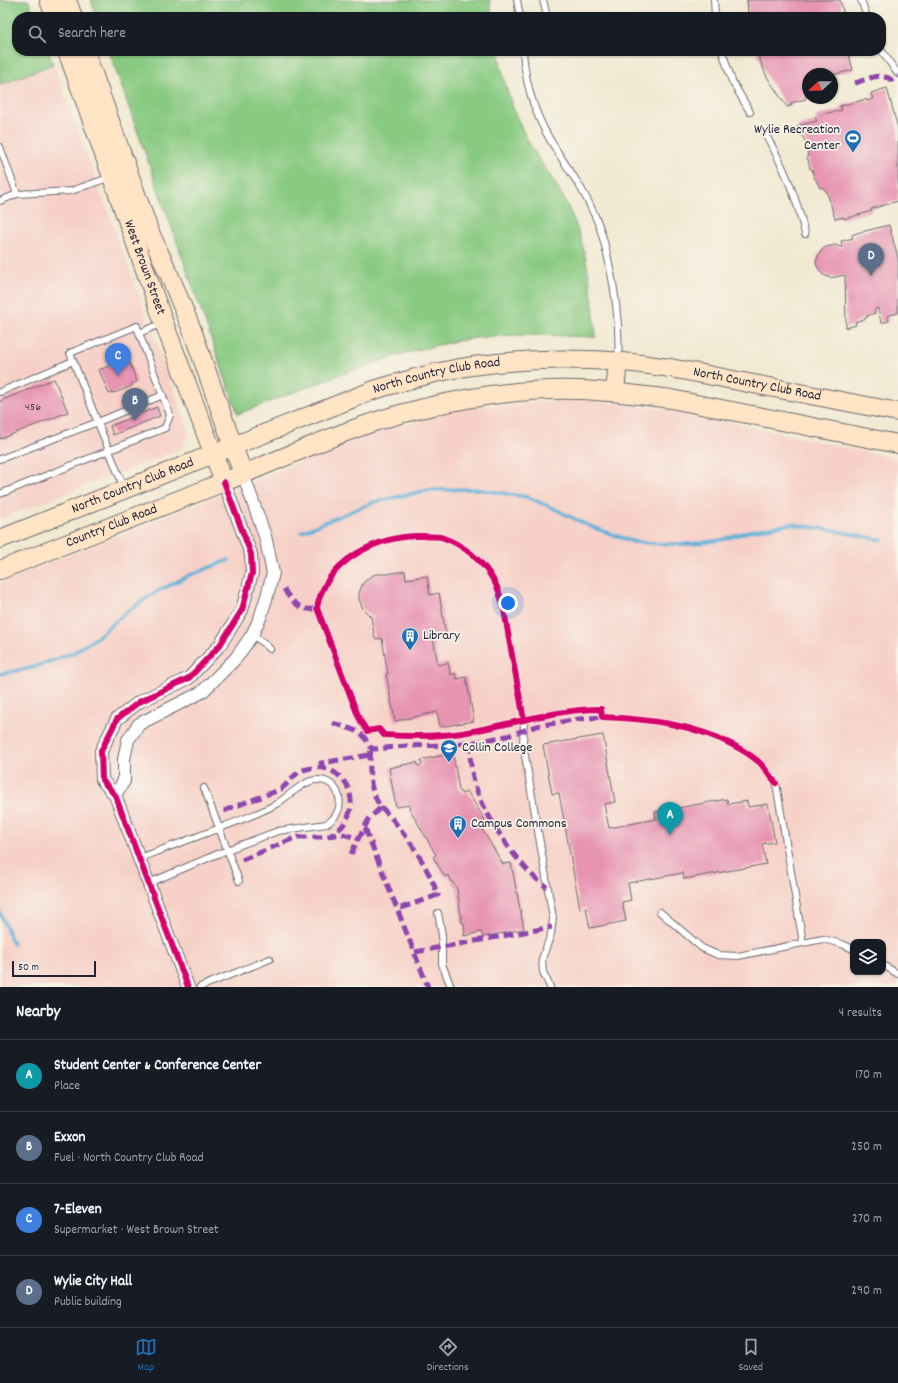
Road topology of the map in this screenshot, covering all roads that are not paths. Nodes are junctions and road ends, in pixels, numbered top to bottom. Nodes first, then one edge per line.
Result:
1 (49, 0) edge
2 (67, 0) edge
3 (517, 0) edge
4 (543, 0) edge
5 (714, 0) edge
6 (861, 0) edge
7 (53, 12) edge
8 (71, 12) edge
9 (519, 12) edge
10 (546, 12) edge
11 (715, 12) edge
12 (865, 12) edge
13 (69, 56) edge
14 (87, 56) edge
15 (524, 56) edge
16 (724, 56) edge
17 (885, 56) edge
18 (898, 74) edge
19 (750, 112) dead end
20 (764, 132) dead end
21 (0, 147) edge
22 (112, 177) junction
23 (17, 194) junction
24 (0, 201) edge
25 (149, 230) junction
26 (805, 234) dead end
27 (164, 323) junction
28 (139, 333) junction
29 (74, 361) junction
30 (618, 361) junction
31 (0, 392) edge
32 (614, 392) junction
33 (163, 396) junction
34 (898, 412) edge
35 (98, 422) junction
36 (898, 444) edge
37 (233, 446) junction
38 (109, 450) junction
39 (213, 454) junction
40 (0, 459) edge
41 (243, 474) junction
42 (224, 482) junction
43 (125, 489) junction
44 (0, 494) edge
45 (0, 539) edge
46 (0, 570) edge
47 (252, 635) junction
48 (270, 649) dead end
49 (524, 720) dead end
50 (776, 783) dead end
51 (204, 788) dead end
52 (115, 795) junction
53 (219, 828) junction
54 (227, 850) junction
55 (140, 858) junction
56 (239, 881) dead end
57 (149, 883) junction
58 (660, 912) dead end
59 (438, 913) dead end
60 (803, 943) junction
61 (850, 948) edge
62 (270, 959) dead end
63 (886, 967) edge
64 (898, 974) edge
65 (188, 987) edge
66 (200, 987) edge
67 (451, 987) edge
68 (550, 987) edge

1 - 7 main road
2 - 8 main road
3 - 9 lane
4 - 10 lane
5 - 11 lane
6 - 12 lane
13 - 22 main road, West Brown Street
14 - 25 main road, West Brown Street
15 - 30 lane
16 - 19 lane
17 - 18 lane
20 - 26 lane
21 - 23 lane
22 - 23 lane
22 - 25 main road
22 - 27 main road, West Brown Street
23 - 24 lane
25 - 37 main road, West Brown Street
27 - 28 lane
27 - 39 main road, West Brown Street
28 - 29 lane
28 - 33 lane
29 - 31 lane
29 - 35 lane
30 - 32 main road
30 - 34 main road, North Country Club Road
30 - 37 main road, North Country Club Road
32 - 36 main road, North Country Club Road
32 - 41 main road, North Country Club Road
33 - 35 lane
33 - 38 lane
35 - 38 lane
35 - 40 lane
37 - 39 main road, North Country Club Road
37 - 41 main road, West Brown Street
38 - 43 lane
38 - 44 lane
39 - 42 main road, West Brown Street
39 - 43 main road, North Country Club Road
41 - 42 main road, North Country Club Road
41 - 47 street
42 - 46 main road, Country Club Road
42 - 52 street
43 - 45 main road, North Country Club Road
47 - 48 lane
47 - 52 street
49 - 68 lane
50 - 60 lane
51 - 53 lane
52 - 55 street
53 - 54 lane
53 - 54 lane
53 - 55 lane
54 - 56 lane
54 - 57 lane
55 - 57 street
57 - 65 street
58 - 60 lane
59 - 67 lane
60 - 61 lane
62 - 66 lane
63 - 64 lane

